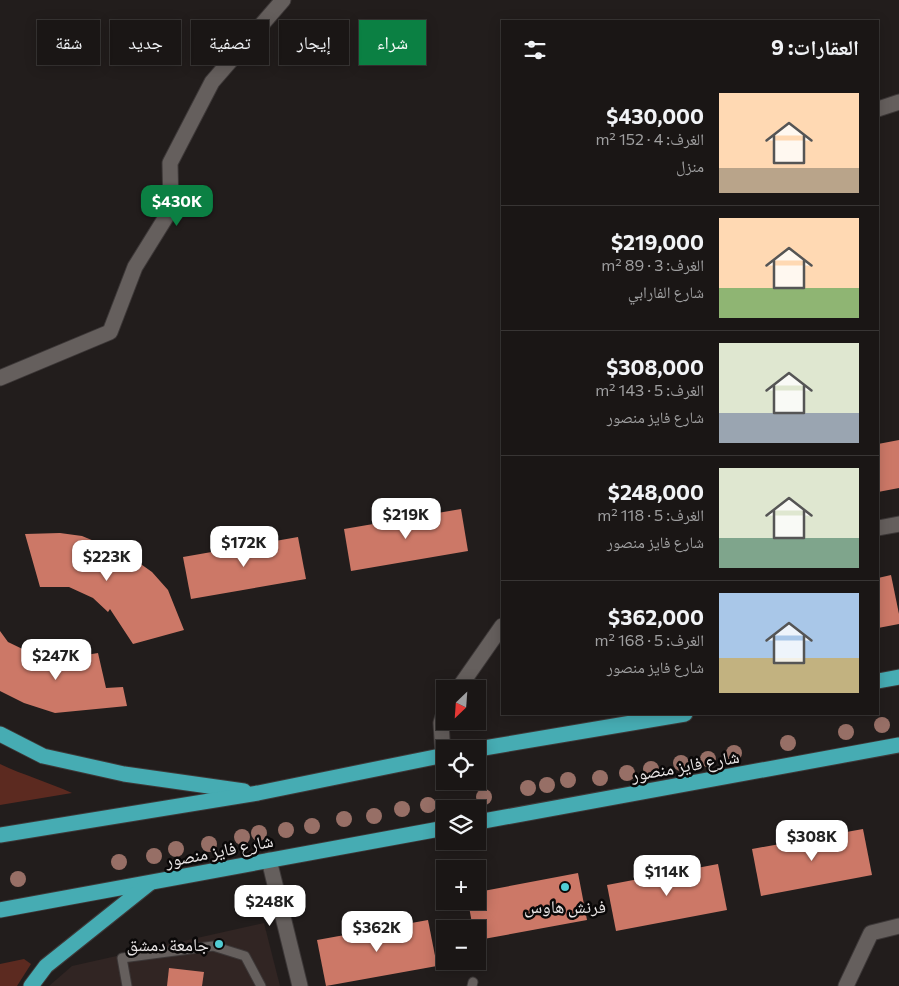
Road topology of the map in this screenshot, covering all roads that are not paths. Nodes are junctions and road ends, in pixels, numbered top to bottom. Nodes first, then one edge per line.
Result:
1 (283, 0) edge
2 (899, 102) edge
3 (879, 109) edge
4 (0, 378) edge
5 (899, 524) edge
6 (879, 528) edge
7 (501, 627) edge
8 (899, 677) edge
9 (464, 680) edge
10 (879, 681) edge
11 (679, 715) edge
12 (0, 734) edge
13 (899, 745) edge
14 (486, 749) edge
15 (436, 757) edge
16 (258, 793) junction
17 (486, 821) edge
18 (436, 830) edge
19 (0, 835) edge
20 (269, 860) junction
21 (152, 882) junction
22 (0, 910) edge
23 (899, 926) edge
24 (31, 986) edge
25 (127, 986) edge
26 (261, 986) edge
27 (300, 986) edge
28 (846, 986) edge

1 - 4 street
2 - 3 street
5 - 6 street
7 - 9 street
8 - 10 highway
11 - 14 highway
12 - 16 highway
13 - 17 highway, شارع فايز منصور
15 - 16 highway
16 - 19 highway
18 - 20 highway, شارع فايز منصور
20 - 21 highway, شارع فايز منصور
20 - 27 street
21 - 22 highway, شارع فايز منصور
21 - 24 highway
23 - 28 street
25 - 26 lane

